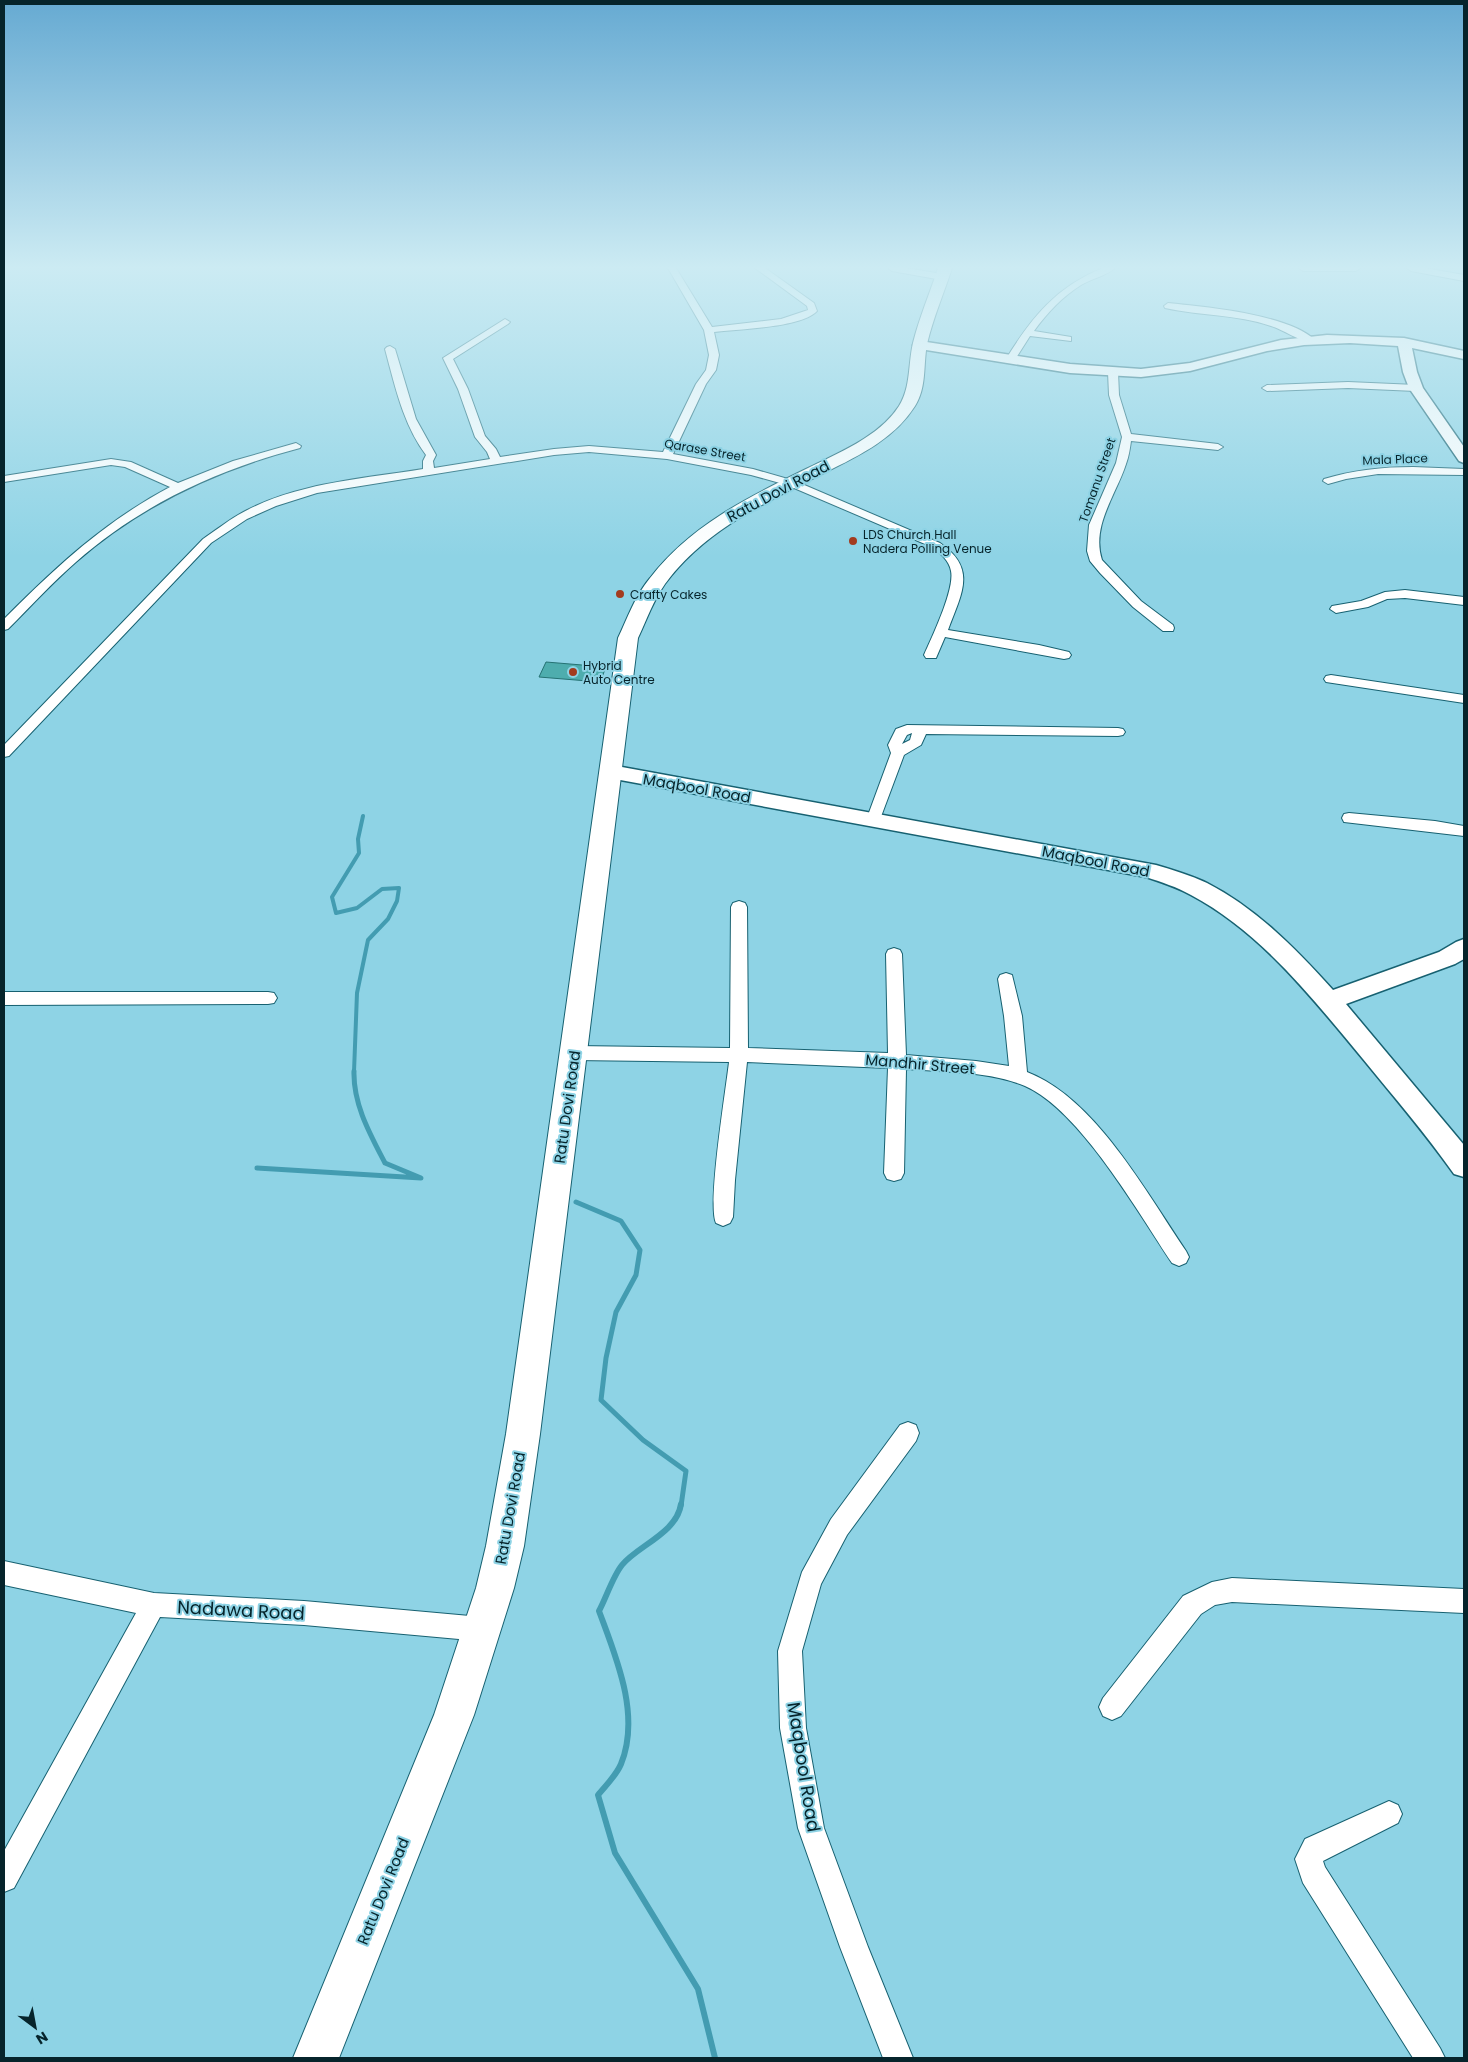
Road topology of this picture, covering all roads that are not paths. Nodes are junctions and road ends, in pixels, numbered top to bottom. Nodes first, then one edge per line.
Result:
1 (394, 364) edge
2 (451, 364) edge
3 (712, 364) edge
4 (918, 364) edge
5 (1044, 364) edge
6 (1202, 364) edge
7 (1408, 364) edge
8 (1113, 372) junction
9 (1267, 388) dead end
10 (1416, 388) junction
11 (1127, 436) junction
12 (296, 446) dead end
13 (1218, 447) dead end
14 (667, 456) junction
15 (1464, 458) edge
16 (496, 462) junction
17 (430, 471) junction
18 (1464, 472) edge
19 (4, 479) edge
20 (1328, 481) dead end
21 (791, 483) junction
22 (176, 486) junction
23 (1464, 601) edge
24 (1336, 609) dead end
25 (4, 626) edge
26 (1168, 628) dead end
27 (940, 632) junction
28 (931, 655) dead end
29 (1064, 656) dead end
30 (1331, 679) dead end
31 (1464, 699) edge
32 (1118, 732) dead end
33 (4, 753) edge
34 (610, 772) junction
35 (874, 818) junction
36 (1349, 818) dead end
37 (1464, 830) edge
38 (739, 907) dead end
39 (1464, 948) edge
40 (894, 954) dead end
41 (1006, 979) dead end
42 (268, 998) dead end
43 (4, 999) edge
44 (1328, 1000) junction
45 (574, 1053) junction
46 (739, 1056) junction
47 (897, 1061) junction
48 (1018, 1077) junction
49 (1464, 1166) edge
50 (894, 1172) dead end
51 (723, 1217) dead end
52 (1179, 1257) dead end
53 (908, 1433) dead end
54 (5, 1577) edge
55 (1464, 1601) edge
56 (154, 1605) junction
57 (481, 1629) junction
58 (1112, 1707) dead end
59 (1389, 1814) dead end
60 (4, 1878) edge
61 (316, 2058) edge
62 (898, 2058) edge
63 (1430, 2058) edge

1 - 17 street
2 - 16 street
3 - 14 street
4 - 21 main road, Ratu Dovi Road
5 - 8 street
6 - 8 street
7 - 10 street
8 - 11 street, Tomanu Street
9 - 10 street
10 - 15 street
11 - 13 street
11 - 26 street, Tomanu Street
12 - 22 street
14 - 16 street, Qarase Street
14 - 21 street, Qarase Street
16 - 17 street, Qarase Street
17 - 33 street, Qarase Street
18 - 20 street, Mala Place
19 - 22 street
21 - 27 street, Qarase Street
21 - 34 main road, Ratu Dovi Road
22 - 25 street
23 - 24 street
27 - 28 street, Qarase Street
27 - 29 street
30 - 31 street
32 - 35 street
34 - 35 street, Maqbool Road
34 - 45 main road, Ratu Dovi Road
35 - 44 street, Maqbool Road
36 - 37 street
38 - 46 street
39 - 44 street
40 - 47 street
41 - 48 street
42 - 43 street
44 - 49 street, Maqbool Road
45 - 46 street, Mandhir Street
45 - 57 main road, Ratu Dovi Road
46 - 47 street, Mandhir Street
46 - 51 street
47 - 48 street, Mandhir Street
47 - 50 street
48 - 52 street, Mandhir Street
53 - 62 street, Maqbool Road
54 - 56 street, Nadawa Road
55 - 58 street
56 - 57 street, Nadawa Road
56 - 60 street
57 - 61 main road, Ratu Dovi Road
59 - 63 street

